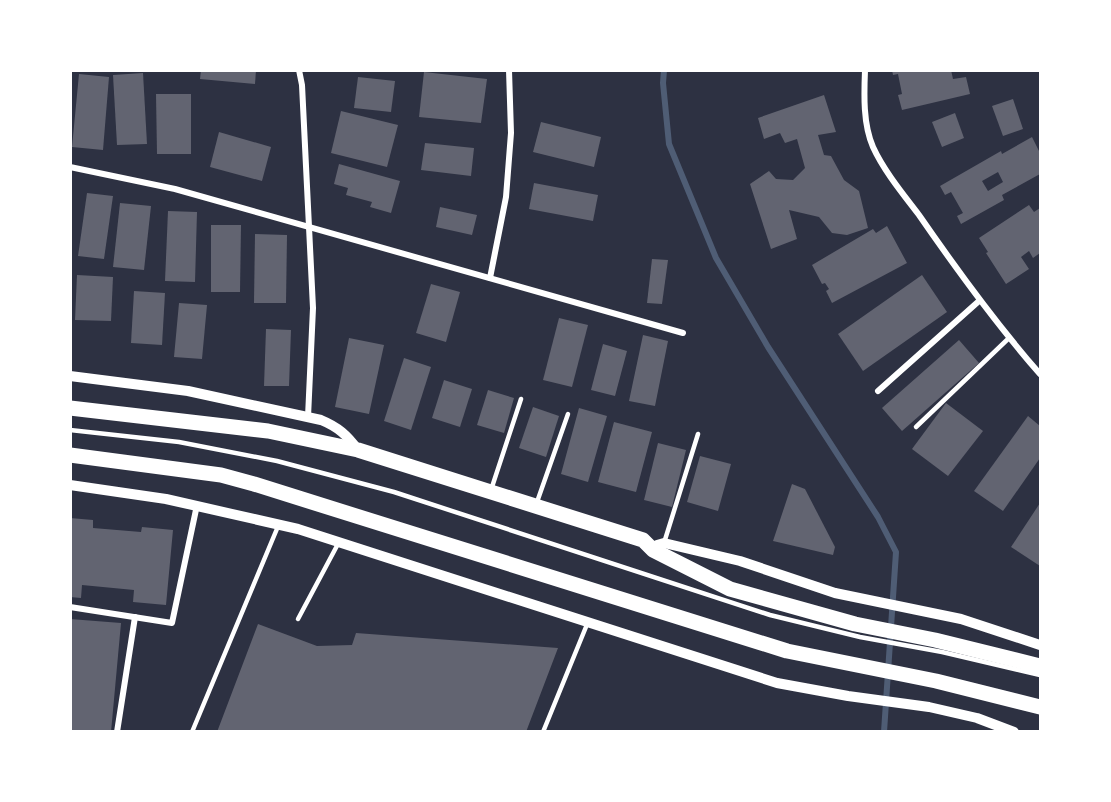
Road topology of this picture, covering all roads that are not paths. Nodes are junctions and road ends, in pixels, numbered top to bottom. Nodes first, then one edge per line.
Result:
1 (299, 70) edge
2 (509, 70) edge
3 (865, 70) edge
4 (70, 167) edge
5 (309, 226) junction
6 (490, 278) junction
7 (980, 301) junction
8 (683, 333) dead end
9 (1009, 338) junction
10 (1041, 374) edge
11 (70, 376) edge
12 (878, 391) dead end
13 (522, 399) dead end
14 (70, 408) edge
15 (568, 414) dead end
16 (308, 418) junction
17 (916, 427) dead end
18 (70, 430) edge
19 (698, 434) dead end
20 (358, 450) junction
21 (70, 455) edge
22 (70, 485) edge
23 (490, 493) junction
24 (197, 506) junction
25 (535, 508) junction
26 (279, 524) junction
27 (339, 542) junction
28 (658, 547) junction
29 (70, 607) edge
30 (135, 617) junction
31 (298, 619) dead end
32 (588, 622) junction
33 (858, 631) junction
34 (1041, 645) edge
35 (939, 646) junction
36 (1041, 666) edge
37 (1041, 675) edge
38 (1041, 707) edge
39 (117, 732) edge
40 (192, 732) edge
41 (543, 732) edge
42 (1014, 732) edge

1 - 5 street
2 - 6 street
3 - 7 street
4 - 5 street
5 - 6 street
5 - 16 street
6 - 8 street
7 - 9 street
7 - 12 street
9 - 10 street
9 - 17 lane
11 - 16 street
13 - 23 lane
14 - 20 main road
15 - 25 lane
16 - 20 street
18 - 33 lane
19 - 28 lane
20 - 23 main road
21 - 38 main road
22 - 24 street
23 - 25 main road
24 - 26 street
24 - 30 street
25 - 28 main road
26 - 27 street
26 - 40 lane
27 - 31 lane
27 - 32 street
28 - 33 main road
28 - 34 street
29 - 30 street
30 - 39 street
32 - 41 lane
32 - 42 street
33 - 35 main road
35 - 36 main road
35 - 37 lane

